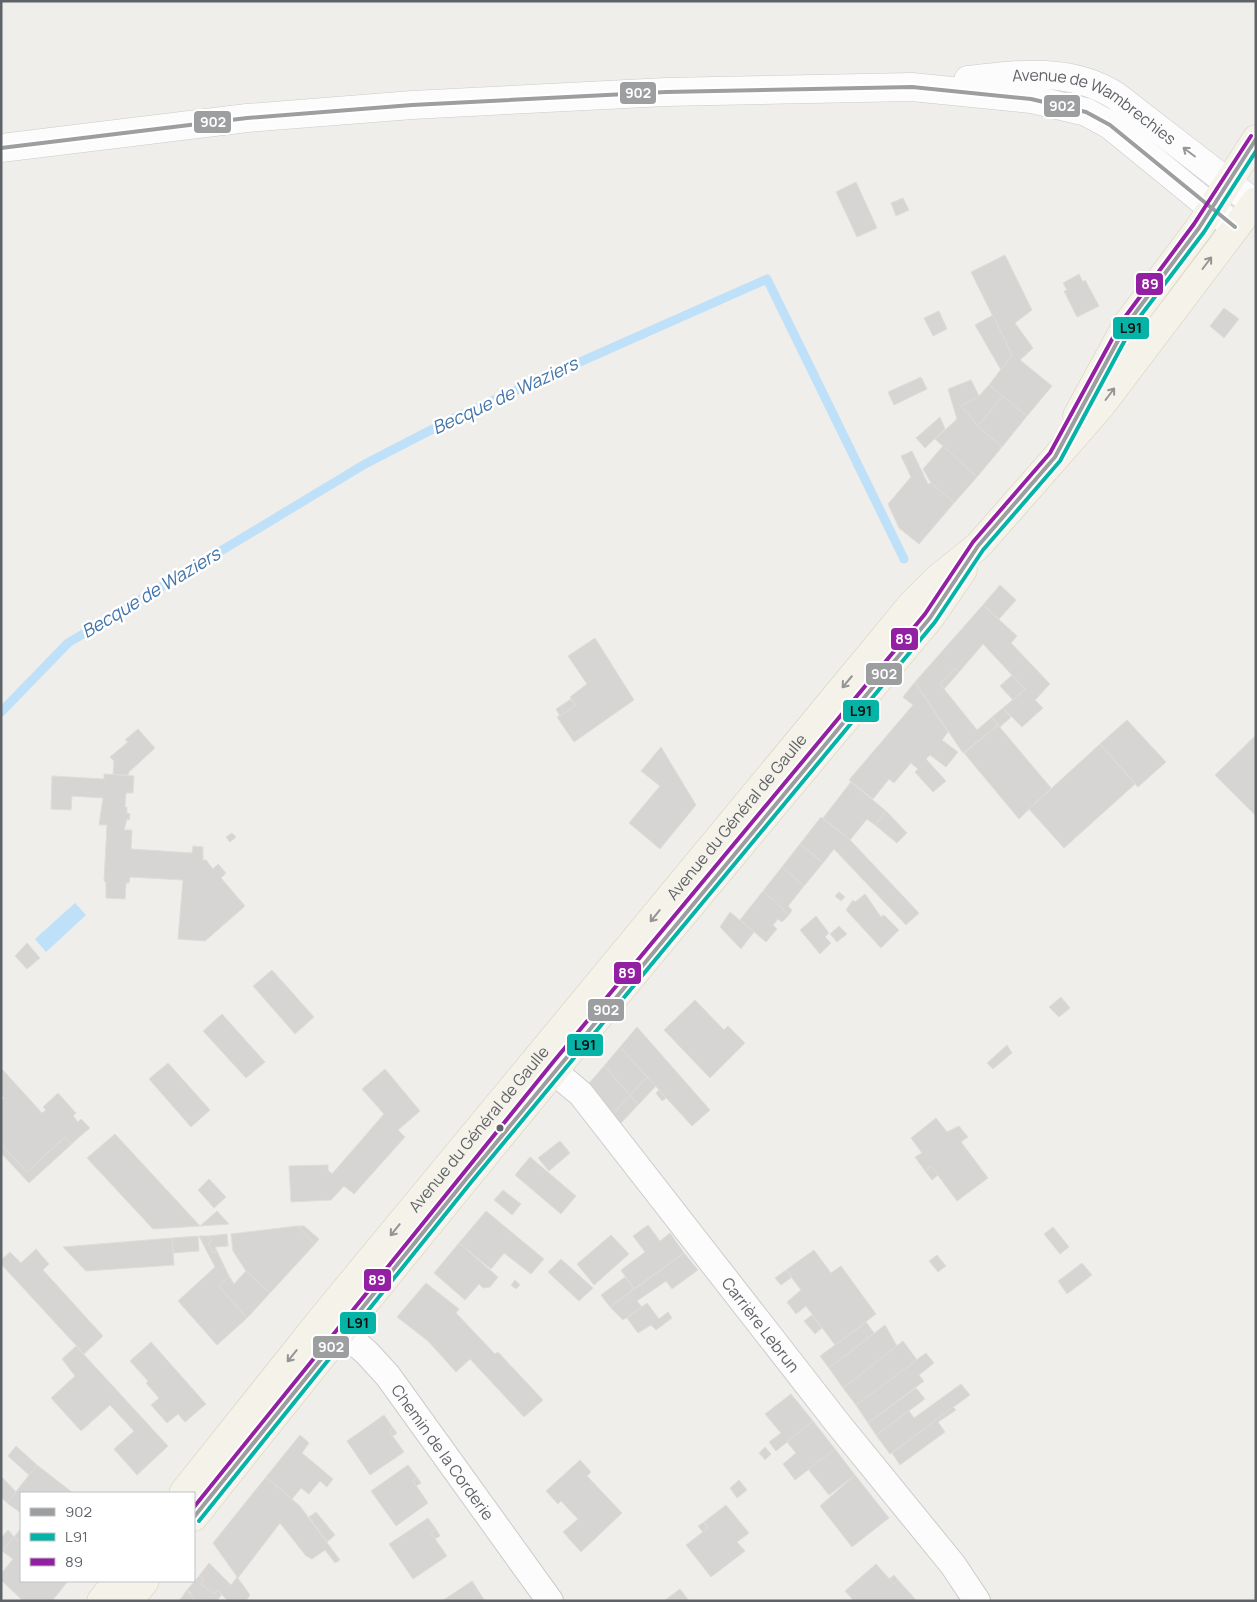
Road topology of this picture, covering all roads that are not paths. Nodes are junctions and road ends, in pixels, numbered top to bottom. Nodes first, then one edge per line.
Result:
1 (912, 87) junction
2 (1256, 139) edge
3 (1, 148) edge
4 (1228, 182) junction
5 (1255, 202) edge
6 (1211, 209) junction
7 (1235, 227) junction
8 (1055, 457) junction
9 (545, 1064) junction
10 (333, 1323) junction
11 (185, 1492) edge
12 (195, 1517) edge
13 (115, 1582) edge
14 (143, 1582) edge
15 (101, 1601) edge
16 (129, 1601) edge
17 (550, 1601) edge
18 (977, 1601) edge

1 - 3 main road, Avenue de Wambrechies
4 -> 1 main road, Avenue de Wambrechies
1 - 6 main road, Avenue de Wambrechies
2 - 4 main road, Avenue du Général de Gaulle
4 - 5 main road, Avenue de Wambrechies
4 - 6 main road, Avenue du Général de Gaulle
5 - 7 main road, Avenue du Général de Gaulle
6 - 7 main road, Avenue de Wambrechies
6 - 8 main road, Avenue du Général de Gaulle
8 -> 7 main road, Avenue du Général de Gaulle
8 - 9 main road, Avenue du Général de Gaulle
9 - 10 main road, Avenue du Général de Gaulle
9 - 18 street, Carrière Lebrun
10 -> 11 main road, Avenue du Général de Gaulle
10 - 12 main road, Avenue du Général de Gaulle
10 - 17 street, Chemin de la Corderie
13 - 15 main road
14 - 16 main road

